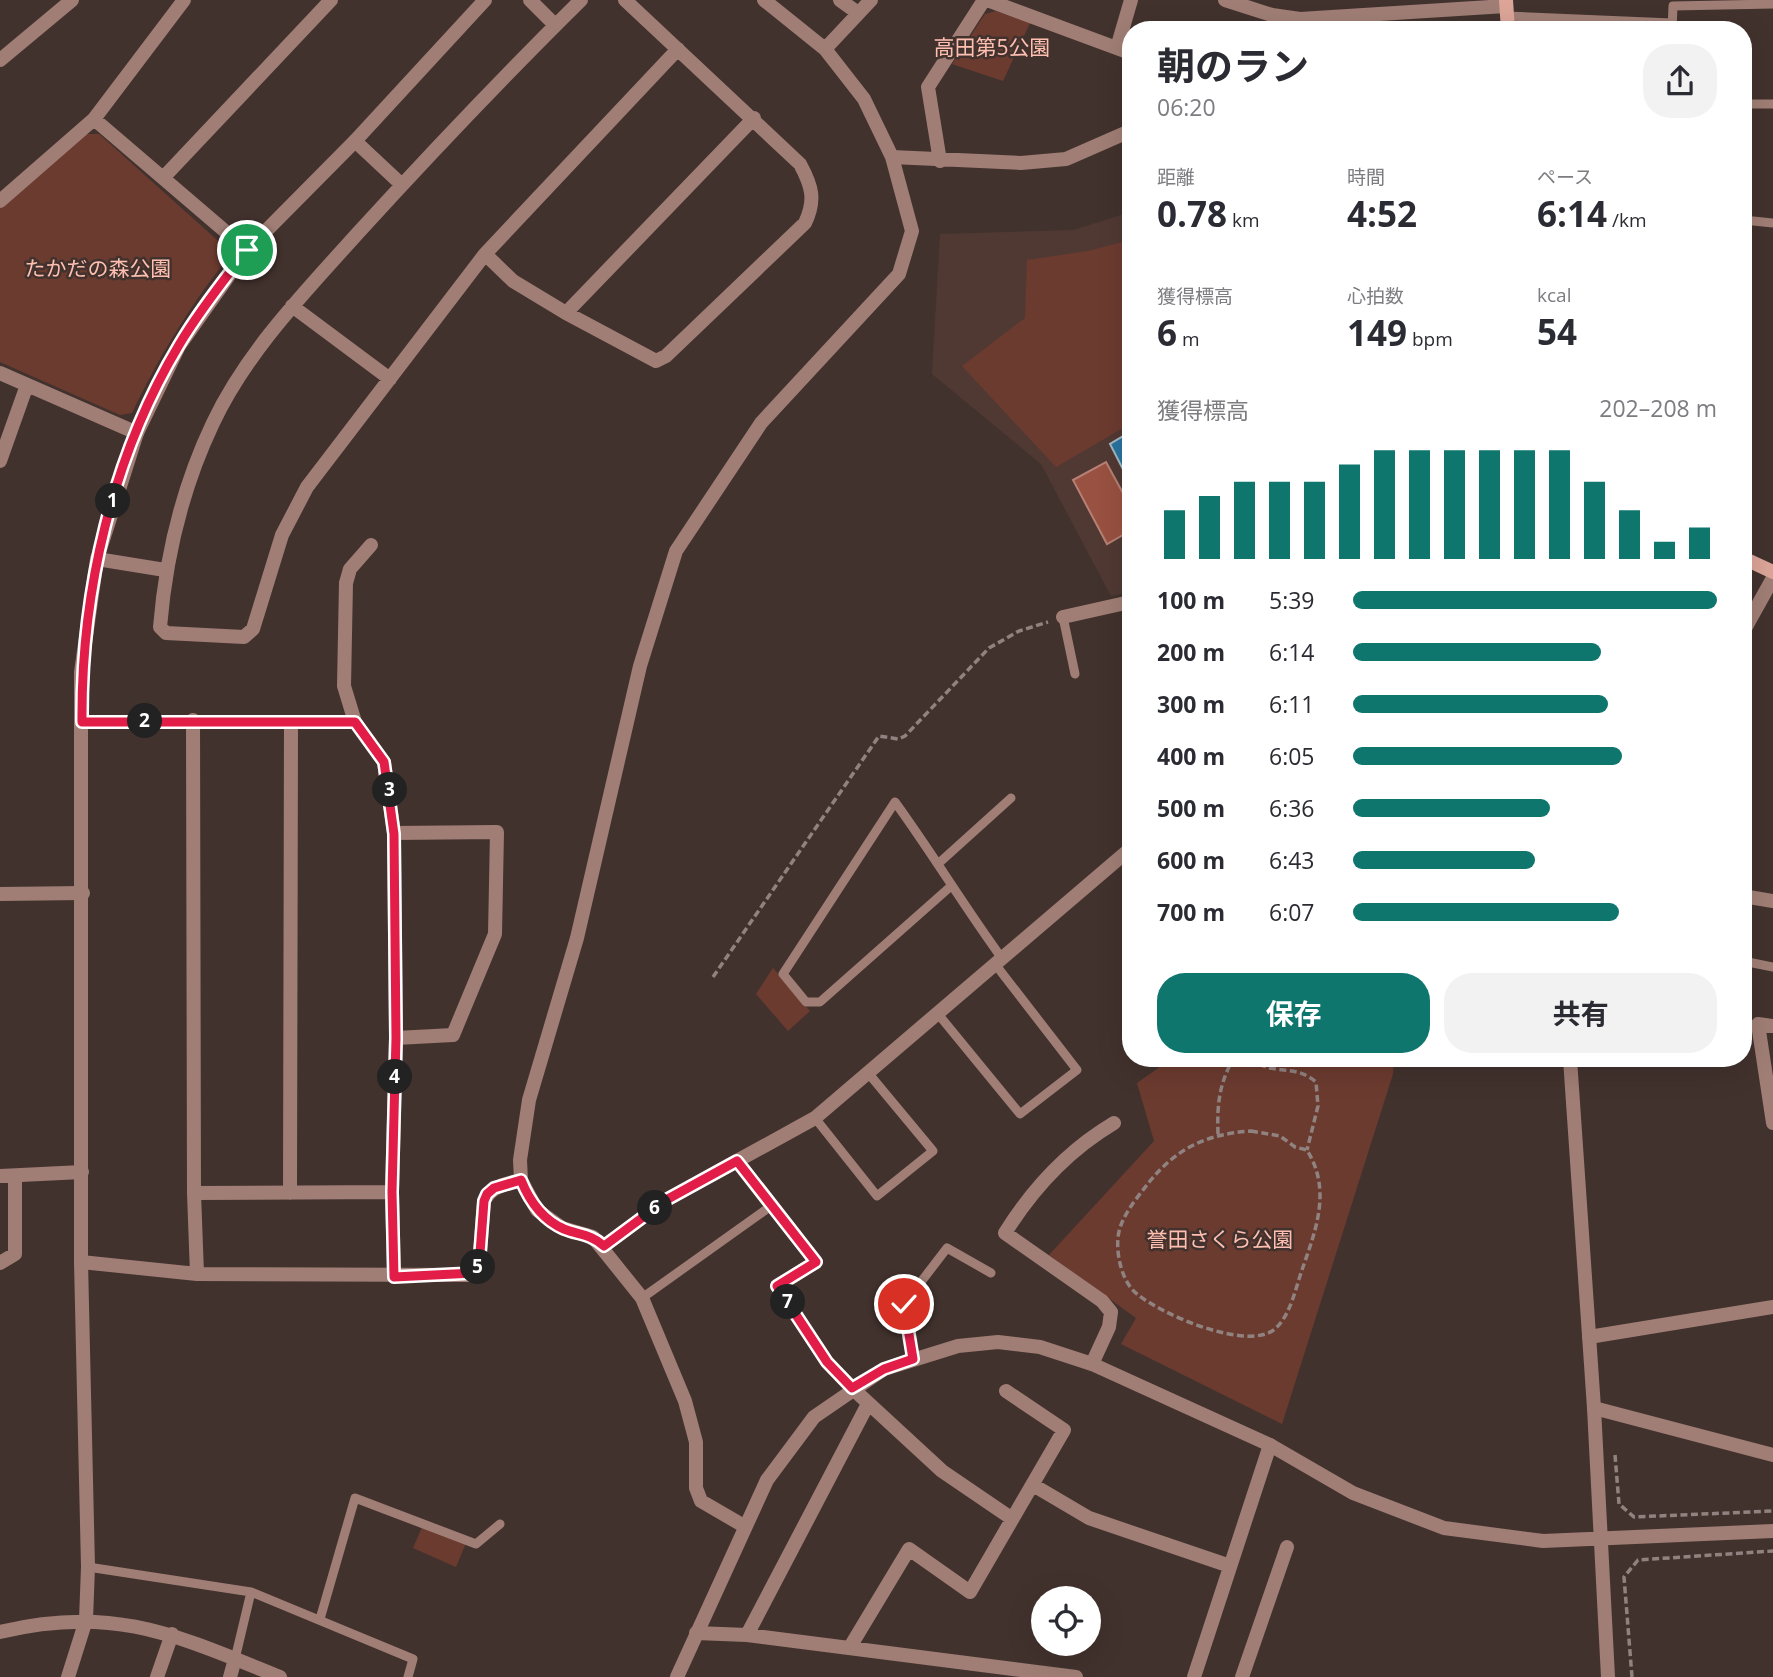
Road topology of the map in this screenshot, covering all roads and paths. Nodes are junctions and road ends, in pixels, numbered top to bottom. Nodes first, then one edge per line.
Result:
1 (72, 0) edge
2 (184, 0) edge
3 (331, 0) edge
4 (485, 0) edge
5 (530, 0) edge
6 (581, 0) edge
7 (625, 0) edge
8 (764, 0) edge
9 (840, 0) edge
10 (871, 0) edge
11 (985, 0) edge
12 (1131, 0) edge
13 (1225, 0) edge
14 (1773, 4) edge
15 (858, 13) junction
16 (1507, 13) edge
17 (1128, 21) edge
18 (1609, 21) edge
19 (1672, 21) edge
20 (555, 25) junction
21 (678, 49) junction
22 (825, 49) junction
23 (1122, 49) edge
24 (0, 60) edge
25 (1752, 104) edge
26 (1773, 104) edge
27 (754, 118) junction
28 (94, 119) junction
29 (1122, 134) edge
30 (355, 141) junction
31 (892, 158) junction
32 (940, 161) junction
33 (163, 178) junction
34 (402, 185) junction
35 (0, 201) edge
36 (1752, 221) edge
37 (1773, 223) edge
38 (247, 250) junction
39 (485, 254) junction
40 (292, 306) junction
41 (566, 313) junction
42 (0, 373) edge
43 (390, 379) junction
44 (27, 385) junction
45 (137, 433) junction
46 (0, 461) edge
47 (371, 545) dead end
48 (97, 559) junction
49 (1752, 562) edge
50 (165, 570) junction
51 (1773, 572) edge
52 (1773, 578) edge
53 (1122, 604) edge
54 (1752, 616) edge
55 (1063, 617) junction
56 (1075, 674) dead end
57 (193, 720) junction
58 (82, 722) junction
59 (355, 722) junction
60 (291, 723) junction
61 (1011, 798) dead end
62 (394, 834) junction
63 (1122, 856) edge
64 (939, 863) junction
65 (950, 887) junction
66 (83, 893) junction
67 (0, 894) edge
68 (1752, 898) edge
69 (1773, 901) edge
70 (998, 960) junction
71 (1752, 963) edge
72 (1773, 967) edge
73 (713, 977) dead end
74 (938, 1014) junction
75 (1773, 1026) edge
76 (396, 1038) junction
77 (1229, 1067) edge
78 (1262, 1067) edge
79 (1571, 1067) edge
80 (869, 1074) junction
81 (815, 1118) junction
82 (1114, 1123) dead end
83 (1773, 1123) edge
84 (1218, 1134) junction
85 (1307, 1150) junction
86 (737, 1161) junction
87 (82, 1172) junction
88 (7, 1176) edge
89 (521, 1180) junction
90 (290, 1192) junction
91 (392, 1192) junction
92 (194, 1193) junction
93 (771, 1206) junction
94 (604, 1246) junction
95 (81, 1262) junction
96 (0, 1263) edge
97 (991, 1273) dead end
98 (197, 1274) junction
99 (394, 1277) junction
100 (642, 1298) junction
101 (1773, 1307) edge
102 (1588, 1337) junction
103 (913, 1359) junction
104 (1092, 1364) junction
105 (852, 1388) junction
106 (1006, 1391) dead end
107 (868, 1404) junction
108 (1594, 1408) junction
109 (1270, 1445) junction
110 (1615, 1452) dead end
111 (1773, 1455) edge
112 (1033, 1485) junction
113 (1773, 1511) edge
114 (1010, 1518) junction
115 (500, 1524) dead end
116 (744, 1526) junction
117 (1773, 1531) edge
118 (1599, 1540) junction
119 (1287, 1547) dead end
120 (1773, 1551) edge
121 (1230, 1566) junction
122 (88, 1567) junction
123 (251, 1592) junction
124 (320, 1619) junction
125 (86, 1620) junction
126 (0, 1632) edge
127 (696, 1633) junction
128 (172, 1634) junction
129 (747, 1635) junction
130 (850, 1647) junction
131 (235, 1659) junction
132 (68, 1677) edge
133 (157, 1677) edge
134 (230, 1677) edge
135 (280, 1677) edge
136 (408, 1677) edge
137 (677, 1677) edge
138 (1076, 1677) edge
139 (1194, 1677) edge
140 (1242, 1677) edge
141 (1608, 1677) edge
142 (1632, 1677) edge

1 - 24 street
2 - 28 street
3 - 33 street
4 - 30 street
5 - 20 street
6 - 20 street
7 - 21 street
8 - 22 street
9 - 15 street
10 - 15 street
11 - 23 street
11 - 32 street
12 - 17 street
13 - 16 street
14 - 19 lane
15 - 22 street
16 - 18 lane
20 - 34 street
21 - 27 street
21 - 39 street
22 - 31 street
25 - 26 lane
27 - 41 street
27 - 41 street
28 - 33 street
28 - 35 street
29 - 32 street
30 - 34 street
30 - 38 street
31 - 32 street
31 - 89 street
33 - 38 street
34 - 40 street
36 - 37 lane
38 - 45 street
39 - 41 street
39 - 43 street
40 - 43 street
40 - 50 street
42 - 44 street
43 - 50 street
44 - 45 street
44 - 46 street
45 - 48 street
47 - 59 street
48 - 50 street
48 - 58 street
49 - 51 main road
52 - 54 street
53 - 55 street
55 - 56 lane
55 - 73 path
57 - 58 street
57 - 60 street
57 - 92 street
58 - 66 street
59 - 60 street
59 - 62 street
60 - 90 street
61 - 64 lane
62 - 76 street
62 - 76 street
63 - 70 street
64 - 65 lane
64 - 65 lane
65 - 70 lane
66 - 67 street
66 - 87 street
68 - 69 street
70 - 74 street
70 - 74 lane
71 - 72 lane
74 - 80 street
75 - 83 street
76 - 91 street
77 - 84 path
78 - 85 path
79 - 102 street
80 - 81 street
80 - 81 lane
81 - 86 street
82 - 104 street
84 - 85 path
84 - 85 path
86 - 93 street
86 - 94 street
87 - 88 street
87 - 95 street
88 - 96 street
89 - 94 street
89 - 99 street
90 - 91 street
90 - 92 street
91 - 99 street
92 - 98 street
93 - 100 lane
93 - 105 street
94 - 100 street
95 - 98 street
95 - 122 street
97 - 103 lane
98 - 99 street
100 - 116 street
101 - 102 street
102 - 108 street
103 - 104 street
103 - 105 street
104 - 109 street
105 - 107 street
105 - 116 street
106 - 112 street
107 - 114 street
107 - 129 street
108 - 111 street
108 - 118 street
109 - 118 street
109 - 121 street
110 - 113 path
112 - 114 street
112 - 121 street
114 - 130 street
115 - 124 lane
116 - 127 street
117 - 118 street
118 - 141 street
119 - 140 street
120 - 142 path
121 - 139 street
122 - 123 lane
122 - 125 street
123 - 124 lane
123 - 131 lane
124 - 136 lane
125 - 126 street
125 - 128 street
125 - 132 street
127 - 129 street
127 - 137 street
128 - 131 street
128 - 133 street
129 - 130 street
130 - 138 street
131 - 134 street
131 - 135 street

